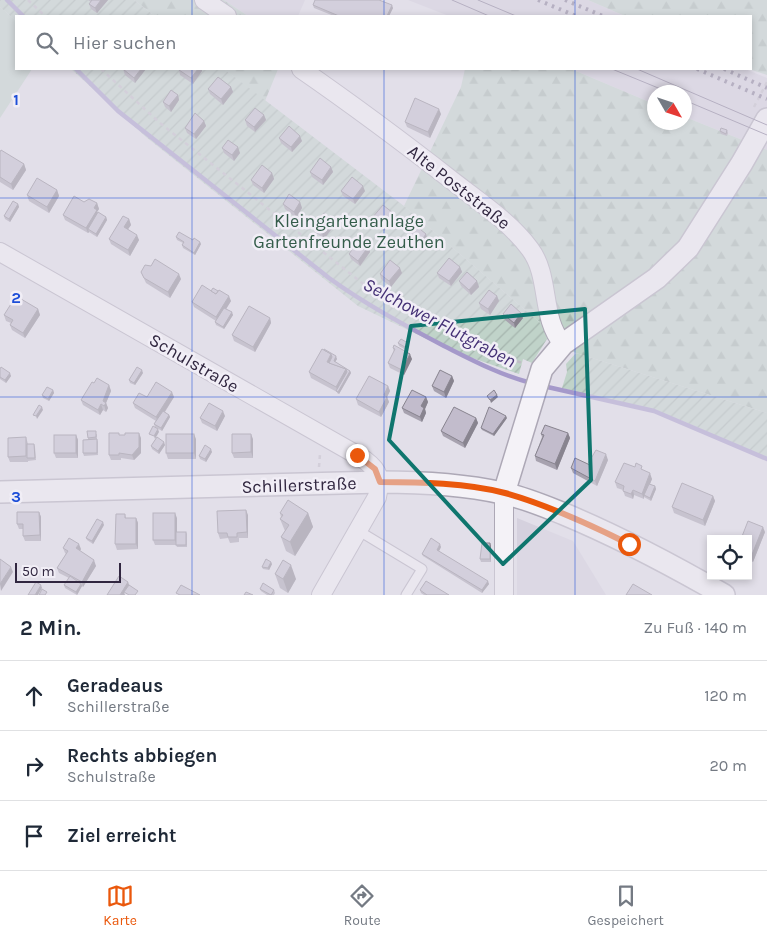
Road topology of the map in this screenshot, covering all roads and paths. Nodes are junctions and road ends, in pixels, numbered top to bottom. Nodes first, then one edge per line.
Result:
1 (28, 0) edge
2 (204, 0) edge
3 (44, 15) edge
4 (226, 15) edge
5 (102, 70) edge
6 (302, 70) edge
7 (767, 82) edge
8 (760, 115) edge
9 (0, 252) edge
10 (563, 344) junction
11 (532, 366) junction
12 (320, 454) dead end
13 (319, 471) dead end
14 (380, 482) junction
15 (0, 492) edge
16 (504, 493) junction
17 (359, 531) junction
18 (320, 595) edge
19 (406, 595) edge
20 (504, 595) edge
21 (724, 595) edge

1 - 3 path
2 - 4 street
5 - 11 path
6 - 10 street, Alte Poststraße
7 - 8 path
8 - 10 street
9 - 14 street, Schulstraße
10 - 11 street
11 - 16 street
12 - 13 path
14 - 15 street, Schillerstraße
14 - 16 street, Schillerstraße
14 - 17 street
16 - 20 street
16 - 21 street, Schillerstraße
17 - 18 street
17 - 19 lane

